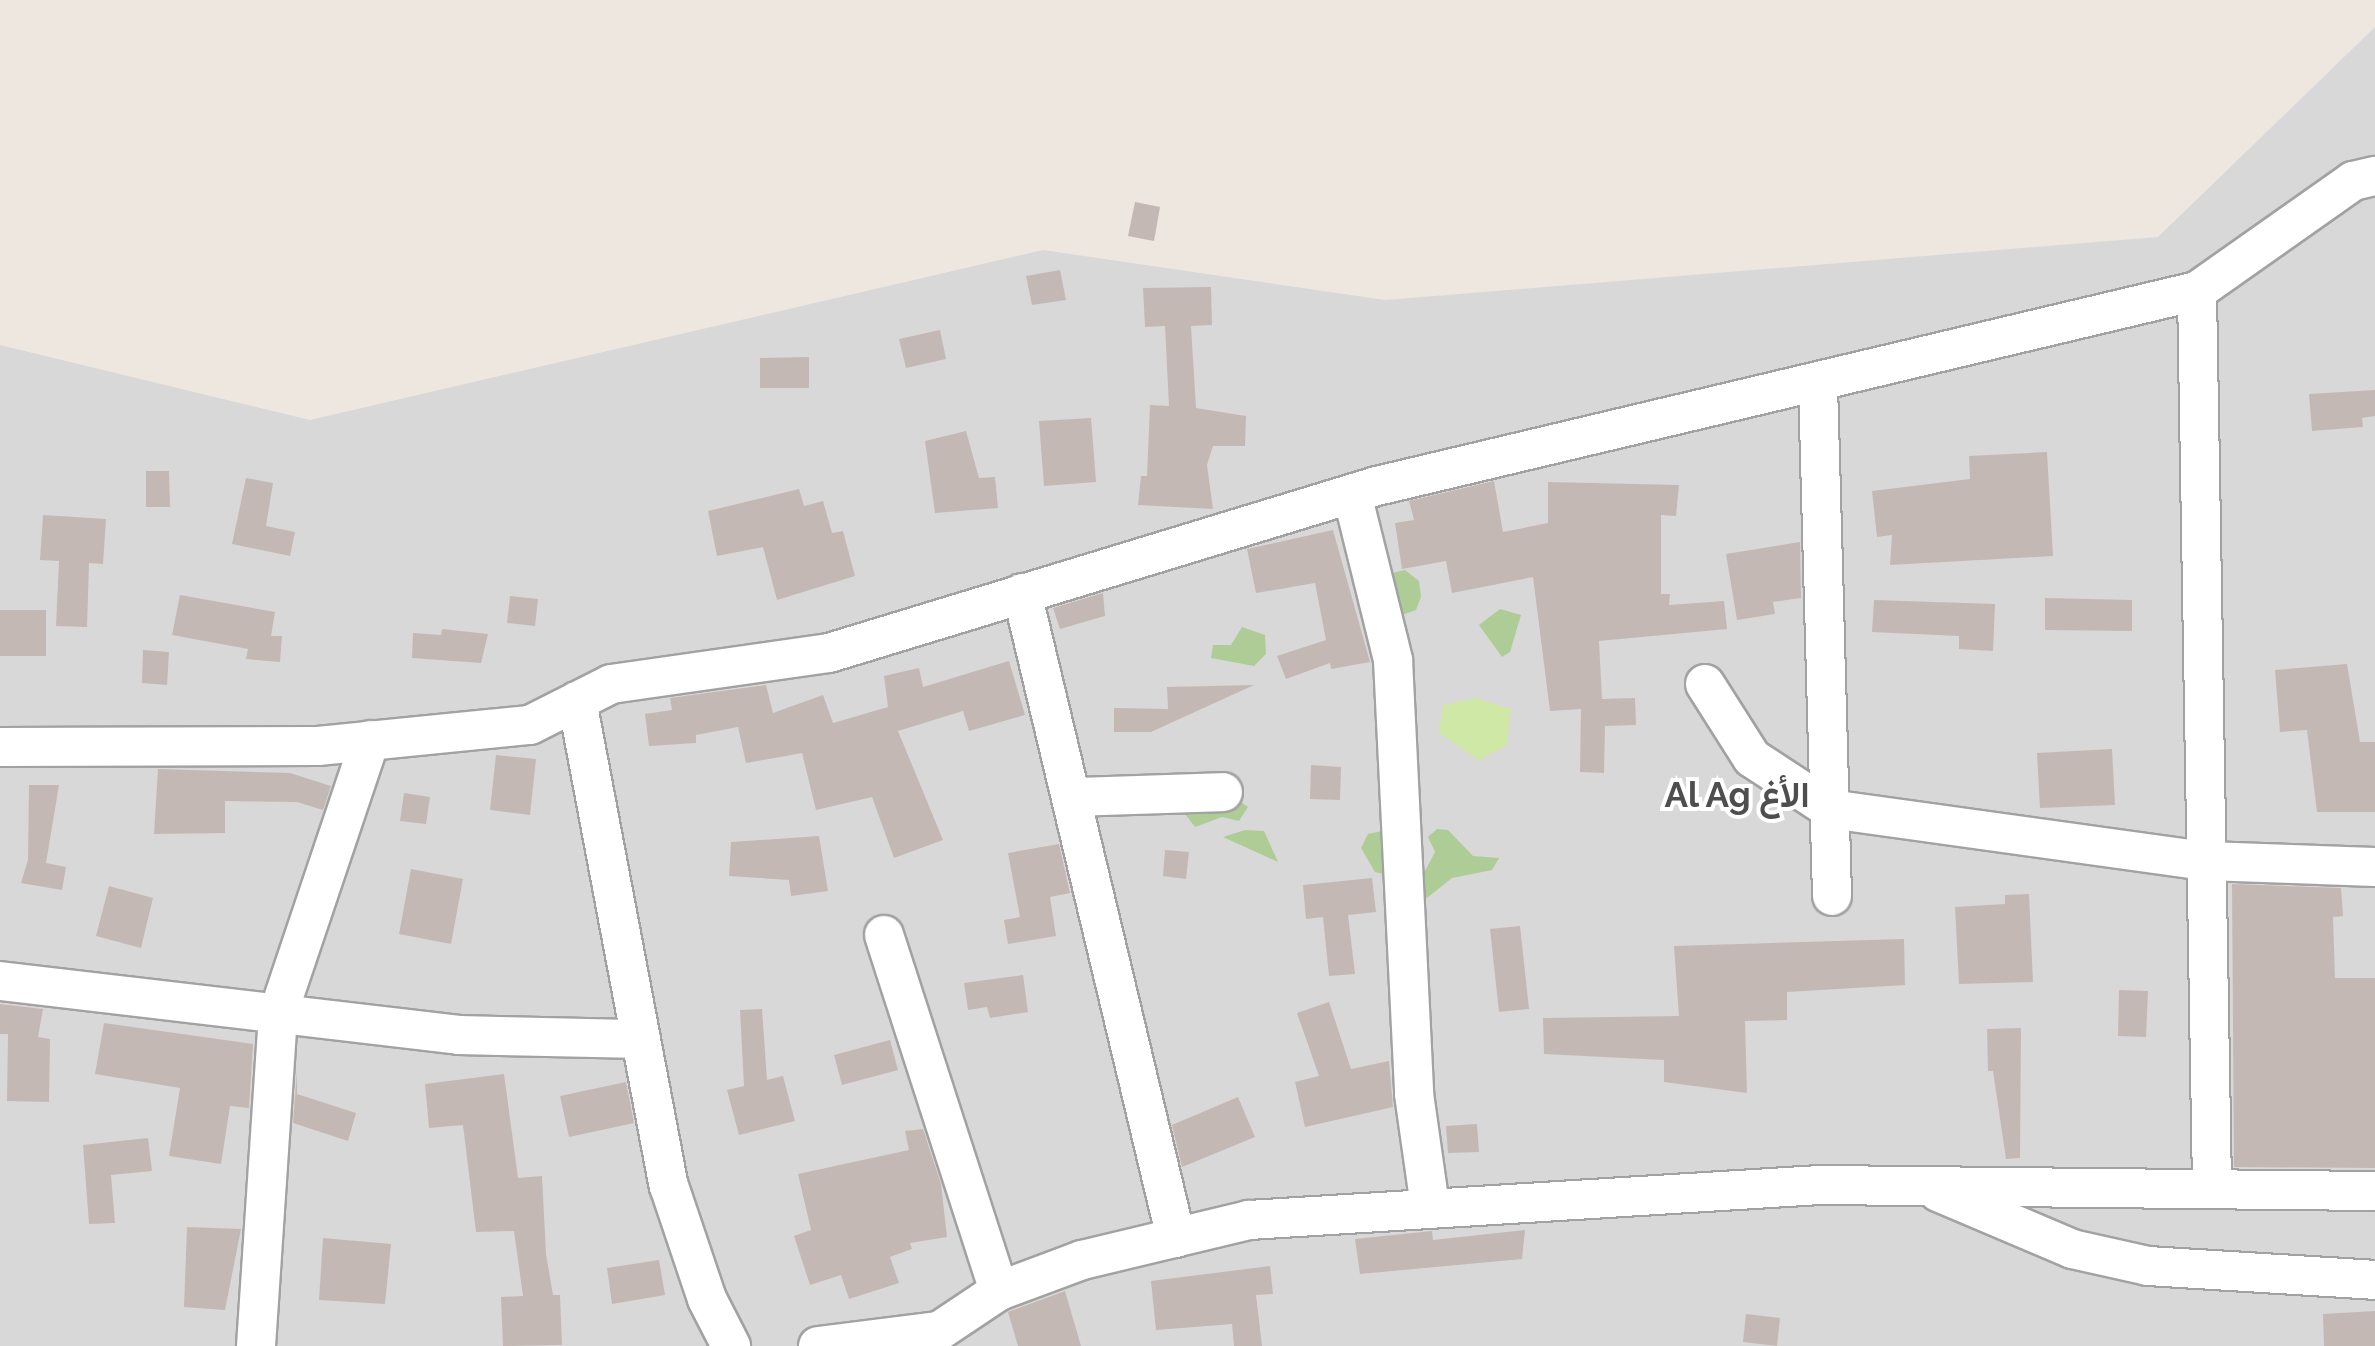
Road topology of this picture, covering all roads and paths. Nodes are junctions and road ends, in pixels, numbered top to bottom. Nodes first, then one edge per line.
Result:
1 (2375, 148) edge
2 (2364, 179) edge
3 (2197, 291) junction
4 (1818, 385) junction
5 (1352, 494) junction
6 (1022, 593) junction
7 (1705, 684) dead end
8 (577, 701) junction
9 (370, 740) junction
10 (0, 747) edge
11 (1223, 792) dead end
12 (1075, 798) junction
13 (1830, 809) junction
14 (2206, 861) junction
15 (2375, 867) edge
16 (1832, 896) dead end
17 (884, 935) dead end
18 (0, 981) edge
19 (278, 1014) junction
20 (641, 1039) junction
21 (1922, 1186) junction
22 (2212, 1186) junction
23 (2375, 1191) edge
24 (1430, 1206) junction
25 (1176, 1238) junction
26 (2375, 1280) edge
27 (999, 1290) junction
28 (256, 1346) edge
29 (732, 1346) edge
30 (818, 1346) edge

1 - 2 street
2 - 3 street
3 - 4 street
3 - 14 street
4 - 5 street
4 - 13 street
5 - 6 street
5 - 24 street
6 - 8 street
6 - 12 street
7 - 13 street
8 - 9 street
8 - 20 street
9 - 10 street
9 - 19 street
11 - 12 street
12 - 25 street
13 - 14 street
13 - 16 street
14 - 15 street
14 - 22 street
17 - 27 street
18 - 19 street
19 - 20 street
19 - 28 street
20 - 29 street
21 - 22 street
21 - 24 street
21 - 26 street
22 - 23 street
24 - 25 street
25 - 27 street
27 - 30 street

